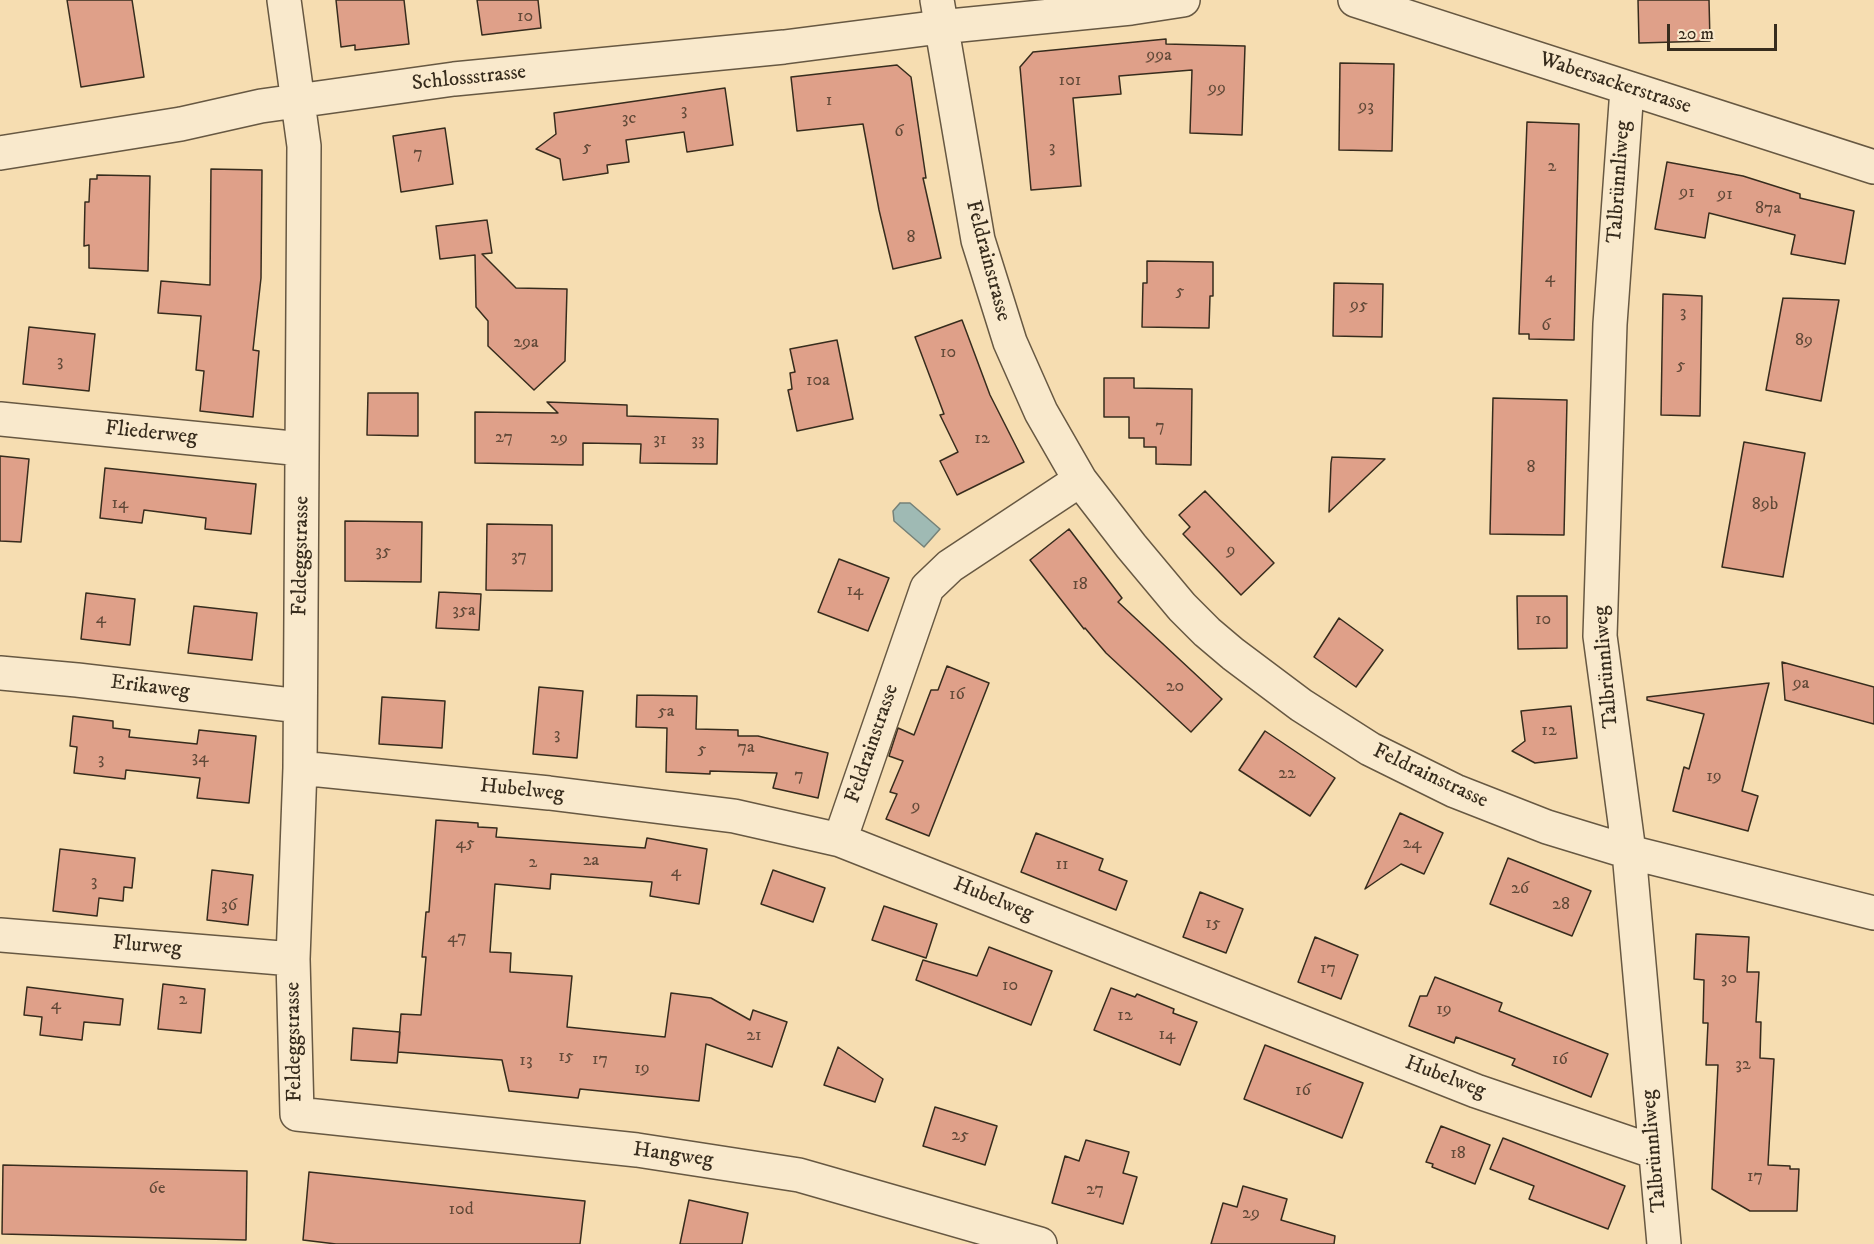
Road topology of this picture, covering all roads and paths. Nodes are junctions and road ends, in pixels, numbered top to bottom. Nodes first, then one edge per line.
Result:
1 (284, 0) edge
2 (1183, 0) edge
3 (1355, 0) edge
4 (939, 13) edge
5 (1627, 89) junction
6 (298, 100) junction
7 (0, 153) edge
8 (1874, 167) edge
9 (0, 419) edge
10 (302, 448) junction
11 (1080, 480) junction
12 (0, 673) edge
13 (300, 706) junction
14 (300, 768) junction
15 (840, 840) junction
16 (1629, 852) junction
17 (1874, 913) edge
18 (0, 935) edge
19 (293, 959) junction
20 (297, 1114) joint
21 (1655, 1152) junction
22 (1040, 1244) edge
23 (1664, 1244) edge

1 - 6 street, Feldeggstrasse
2 - 4 street
3 - 5 street, Wabersackerstrasse
4 - 6 street, Schlossstrasse
4 - 11 street, Feldrainstrasse
5 - 8 street, Wabersackerstrasse
5 - 16 street, Talbrünnliweg
6 - 7 street, Schlossstrasse
6 - 10 street, Feldeggstrasse
9 - 10 street, Fliederweg
10 - 13 street, Feldeggstrasse
11 - 15 street, Feldrainstrasse
11 - 16 street, Feldrainstrasse
12 - 13 street, Erikaweg
13 - 14 street, Feldeggstrasse
14 - 15 street, Hubelweg
14 - 19 street, Feldeggstrasse
15 - 21 street, Hubelweg
16 - 17 street, Feldrainstrasse
16 - 21 street, Talbrünnliweg
18 - 19 street, Flurweg
19 - 20 street, Feldeggstrasse
20 - 22 street, Hangweg
21 - 23 street, Talbrünnliweg

